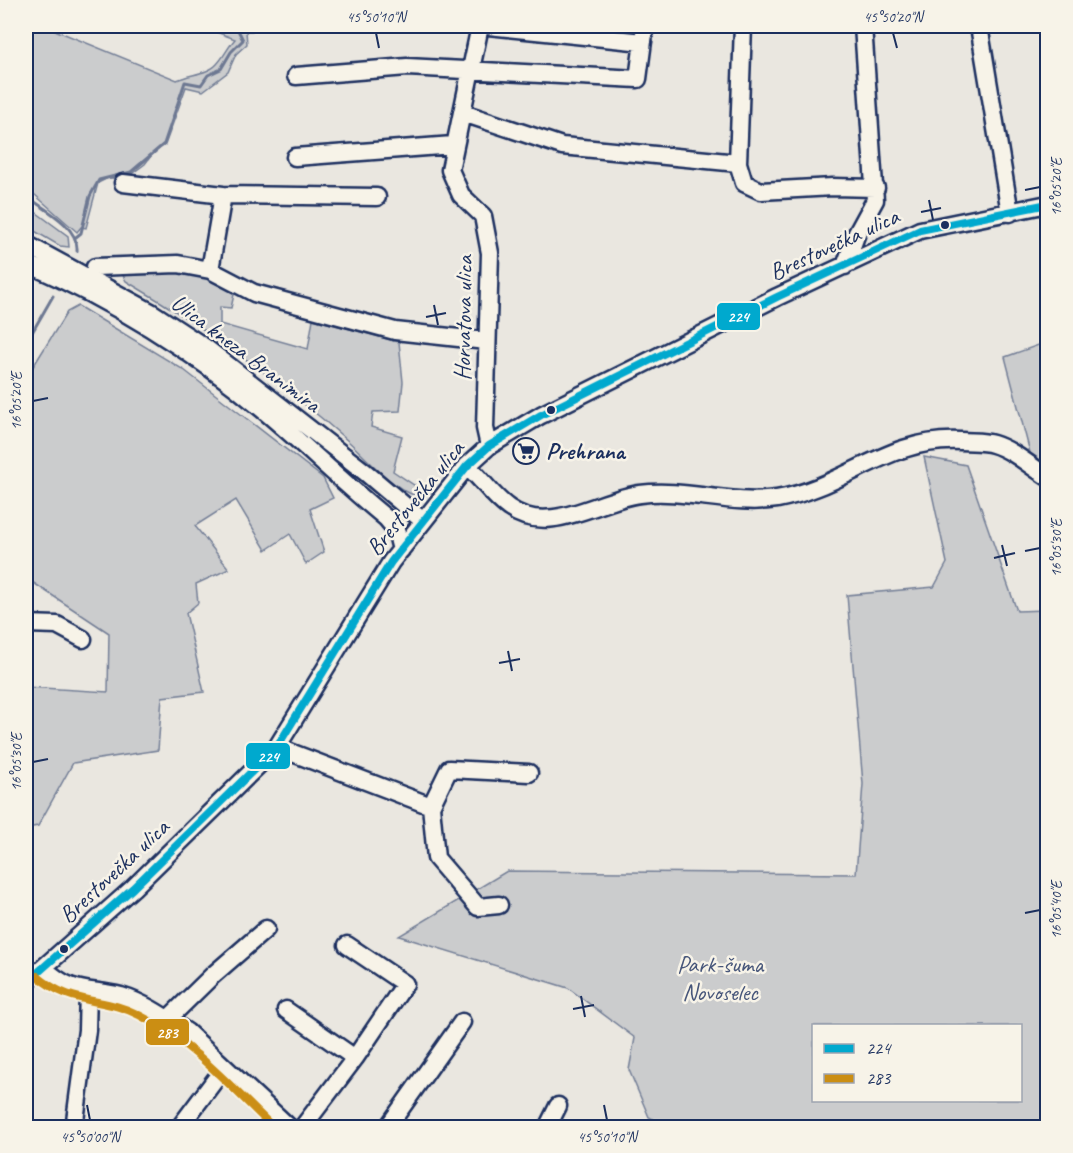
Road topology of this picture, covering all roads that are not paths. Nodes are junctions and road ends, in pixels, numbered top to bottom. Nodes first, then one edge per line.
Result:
1 (480, 26) edge
2 (488, 26) edge
3 (743, 26) edge
4 (863, 26) edge
5 (979, 26) edge
6 (644, 34) edge
7 (470, 70) junction
8 (296, 76) dead end
9 (463, 113) junction
10 (453, 145) junction
11 (295, 157) dead end
12 (738, 163) junction
13 (123, 183) dead end
14 (876, 188) junction
15 (223, 195) junction
16 (377, 197) dead end
17 (1047, 204) edge
18 (1010, 213) junction
19 (26, 244) edge
20 (26, 263) edge
21 (845, 266) junction
22 (95, 267) dead end
23 (210, 270) junction
24 (486, 340) junction
25 (489, 446) junction
26 (314, 454) junction
27 (467, 466) junction
28 (1047, 477) edge
29 (421, 523) junction
30 (401, 550) junction
31 (26, 624) edge
32 (83, 639) dead end
33 (277, 747) junction
34 (529, 773) dead end
35 (431, 806) junction
36 (499, 905) dead end
37 (266, 929) dead end
38 (347, 945) dead end
39 (44, 968) junction
40 (26, 983) edge
41 (88, 992) junction
42 (286, 1010) dead end
43 (168, 1019) junction
44 (462, 1022) dead end
45 (355, 1058) junction
46 (224, 1068) junction
47 (558, 1106) dead end
48 (547, 1127) edge
49 (74, 1128) edge
50 (179, 1128) edge
51 (290, 1128) edge
52 (302, 1128) edge
53 (387, 1128) edge

1 - 7 street, Horvatova ulica
2 - 6 street
3 - 12 street
4 - 14 street
5 - 18 street
6 - 7 street
7 - 8 street
7 - 9 street, Horvatova ulica
9 - 10 street, Horvatova ulica
9 - 12 street
10 - 11 street
10 - 24 street, Horvatova ulica
12 - 14 street
13 - 15 street
14 - 21 street
15 - 16 street
15 - 23 street
17 - 18 street, Brestovečka ulica
18 - 21 street, Brestovečka ulica
19 - 29 street, Ulica kneza Branimira
20 - 26 street, Ulica kneza Branimira
21 - 25 street, Brestovečka ulica
22 - 23 street
23 - 24 street
24 - 25 street, Horvatova ulica
25 - 27 street, Brestovečka ulica
26 - 29 street, Ulica kneza Branimira
26 - 30 street, Ulica kneza Branimira
27 - 28 street
27 - 29 street, Brestovečka ulica
29 - 30 street, Brestovečka ulica
30 - 33 street, Brestovečka ulica
31 - 32 street
33 - 35 street
33 - 39 street, Brestovečka ulica
34 - 35 street
35 - 36 street
37 - 43 street
38 - 45 street
39 - 40 street, Brestovečka ulica
39 - 41 street
41 - 43 street
41 - 49 street
42 - 45 street
43 - 46 street
44 - 53 street
45 - 52 street
46 - 50 street
46 - 51 street
47 - 48 street

